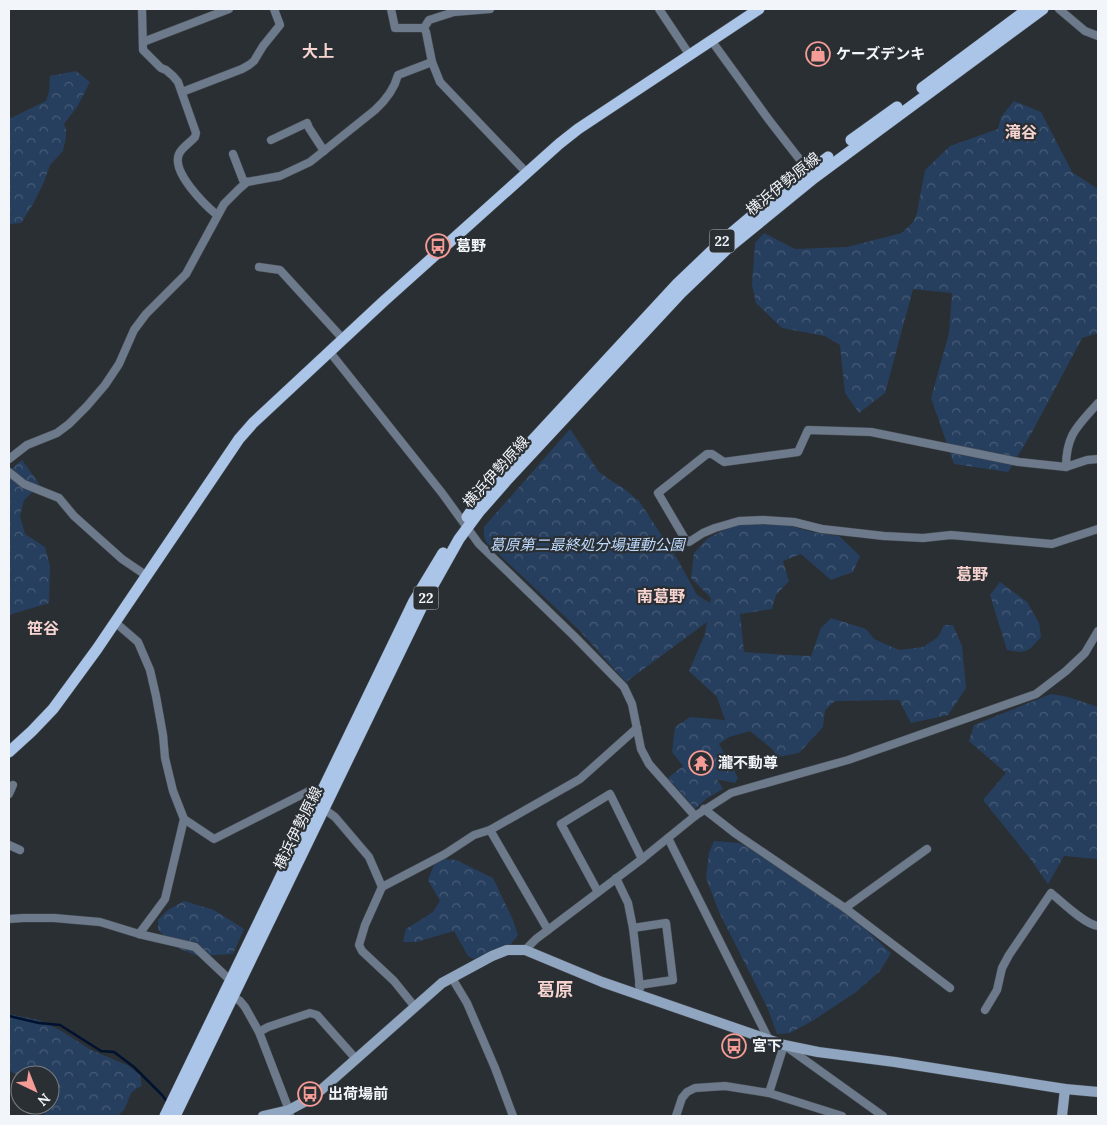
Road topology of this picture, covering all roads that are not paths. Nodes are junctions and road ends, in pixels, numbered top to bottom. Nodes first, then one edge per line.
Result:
1 (142, 9) edge
2 (229, 9) edge
3 (274, 9) edge
4 (392, 9) edge
5 (490, 9) edge
6 (659, 9) edge
7 (759, 9) edge
8 (1028, 9) edge
9 (1044, 9) edge
10 (1059, 9) edge
11 (424, 28) junction
12 (1098, 36) edge
13 (711, 40) junction
14 (143, 42) junction
15 (688, 54) junction
16 (432, 62) junction
17 (182, 92) junction
18 (271, 140) dead end
19 (324, 152) junction
20 (233, 154) dead end
21 (526, 172) junction
22 (811, 174) junction
23 (246, 182) junction
24 (217, 215) junction
25 (259, 267) dead end
26 (343, 339) junction
27 (329, 351) junction
28 (1098, 402) edge
29 (1098, 459) edge
30 (9, 460) edge
31 (1066, 467) junction
32 (9, 472) edge
33 (465, 525) junction
34 (1098, 529) edge
35 (147, 576) junction
36 (116, 623) junction
37 (1098, 631) edge
38 (637, 728) junction
39 (9, 752) edge
40 (13, 785) dead end
41 (9, 794) edge
42 (321, 794) junction
43 (324, 809) junction
44 (704, 809) junction
45 (695, 816) junction
46 (184, 819) junction
47 (490, 830) junction
48 (668, 838) junction
49 (9, 845) edge
50 (927, 849) dead end
51 (20, 850) dead end
52 (642, 859) junction
53 (616, 878) junction
54 (382, 886) junction
55 (598, 892) junction
56 (845, 908) junction
57 (9, 919) edge
58 (1098, 926) edge
59 (633, 928) junction
60 (548, 930) junction
61 (138, 934) junction
62 (525, 950) junction
63 (452, 978) junction
64 (231, 981) junction
65 (639, 985) junction
66 (950, 988) dead end
67 (232, 996) junction
68 (640, 996) junction
69 (415, 1007) junction
70 (985, 1010) dead end
71 (259, 1032) junction
72 (769, 1040) junction
73 (784, 1045) junction
74 (356, 1060) junction
75 (1065, 1089) junction
76 (1098, 1092) edge
77 (769, 1093) junction
78 (289, 1113) edge
79 (165, 1116) edge
80 (175, 1116) edge
81 (263, 1116) edge
82 (513, 1116) edge
83 (676, 1116) edge
84 (842, 1116) edge
85 (883, 1116) edge
86 (1062, 1116) edge

1 - 14 street
2 - 14 street
3 - 17 street
4 - 11 street
5 - 11 street
6 - 15 street
7 - 13 main road
8 - 22 main road, 横浜伊勢原線 / 22
9 - 22 main road, 横浜伊勢原線 / 22
10 - 12 street
11 - 16 street
13 - 15 main road
13 - 22 street
14 - 17 street
15 - 21 main road
16 - 19 street
16 - 21 street
17 - 24 street
18 - 19 street
19 - 23 street
20 - 23 street
21 - 26 main road
22 - 33 main road, 横浜伊勢原線 / 22
23 - 24 street
24 - 30 street
25 - 26 street
26 - 27 main road
27 - 33 street
27 - 35 main road
28 - 31 street
29 - 31 street
31 - 34 street
32 - 35 street
33 - 38 street
33 - 42 main road, 横浜伊勢原線 / 22
33 - 43 main road, 横浜伊勢原線 / 22
35 - 36 main road
36 - 39 main road
36 - 46 street
37 - 44 street
38 - 45 street
38 - 47 street
40 - 41 street
42 - 46 street
42 - 64 main road, 横浜伊勢原線 / 22
43 - 54 street
43 - 67 main road, 横浜伊勢原線 / 22
44 - 45 street
44 - 56 street
45 - 48 street
46 - 61 street
47 - 54 street
47 - 60 street
48 - 52 street
48 - 72 street
49 - 51 street
50 - 56 street
52 - 53 street
52 - 55 street
53 - 55 street
53 - 59 street
54 - 69 street
55 - 60 street
56 - 66 street
57 - 61 street
58 - 70 street
59 - 65 street
59 - 65 street
60 - 62 street
61 - 64 street
62 - 63 street
62 - 68 street
63 - 69 street
63 - 82 street
64 - 79 main road, 横浜伊勢原線 / 22
65 - 68 street
67 - 71 street
67 - 80 main road, 横浜伊勢原線 / 22
68 - 72 street
69 - 74 street
71 - 74 street
71 - 78 street
72 - 73 street
73 - 75 street
73 - 77 street
73 - 85 street
74 - 78 street
75 - 76 street
75 - 86 street
77 - 83 street
77 - 84 street
78 - 81 street

